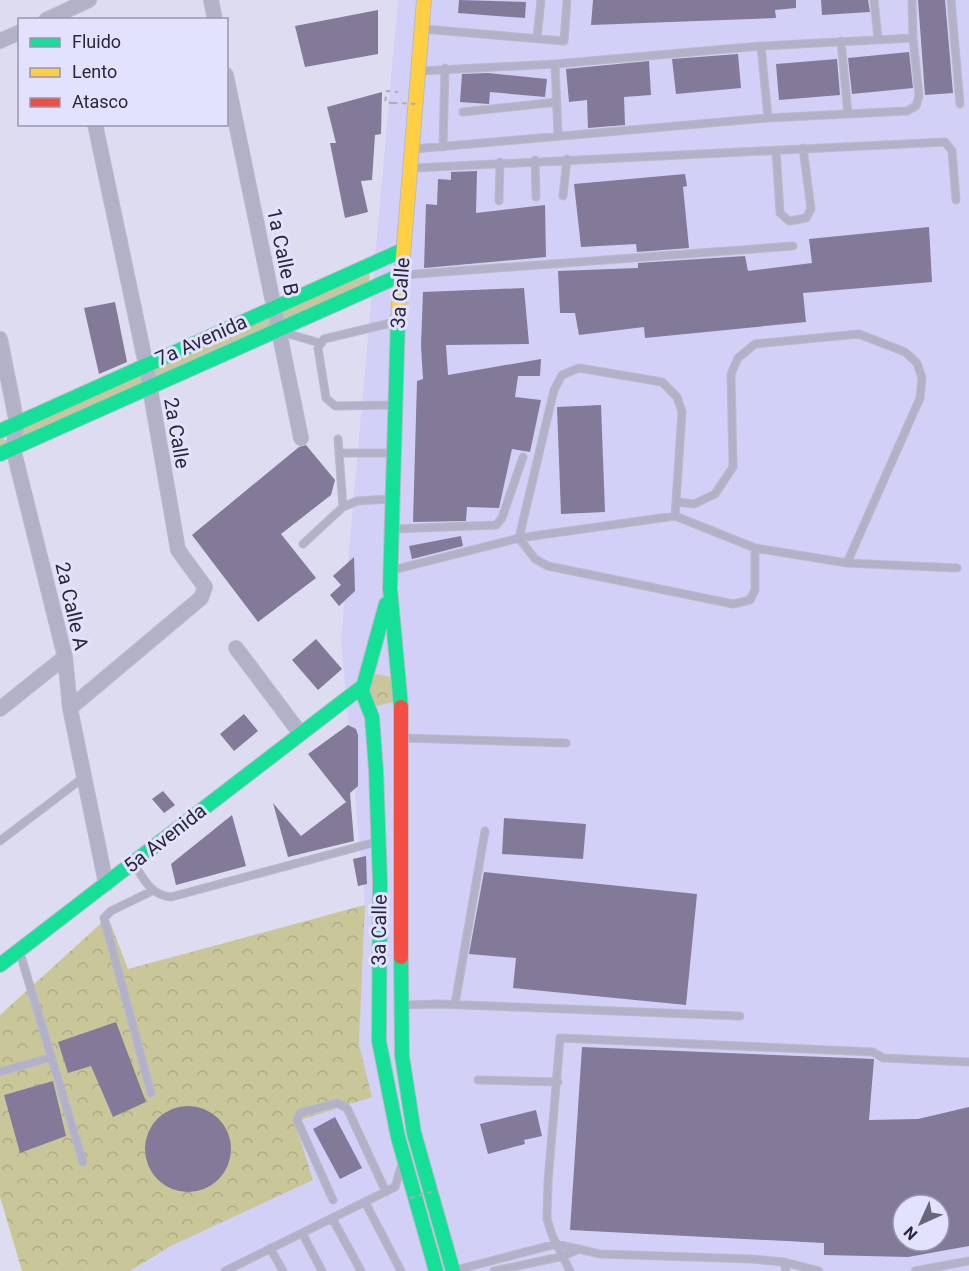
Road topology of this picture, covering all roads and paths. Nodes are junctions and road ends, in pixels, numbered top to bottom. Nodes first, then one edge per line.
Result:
1 (88, 0) edge
2 (211, 0) edge
3 (424, 0) edge
4 (541, 0) edge
5 (567, 0) edge
6 (874, 0) edge
7 (912, 0) edge
8 (951, 0) edge
9 (71, 9) edge
10 (51, 18) edge
11 (215, 18) edge
12 (421, 29) junction
13 (18, 33) edge
14 (913, 38) junction
15 (537, 39) junction
16 (878, 39) junction
17 (0, 41) edge
18 (841, 41) junction
19 (761, 46) junction
20 (555, 64) junction
21 (445, 68) junction
22 (418, 71) junction
23 (228, 84) edge
24 (387, 91) dead end
25 (557, 102) junction
26 (419, 104) dead end
27 (960, 104) dead end
28 (463, 112) dead end
29 (848, 114) junction
30 (768, 118) junction
31 (95, 126) edge
32 (558, 135) junction
33 (443, 147) junction
34 (803, 148) junction
35 (412, 149) junction
36 (776, 150) junction
37 (567, 159) junction
38 (535, 160) junction
39 (500, 162) junction
40 (409, 168) junction
41 (563, 195) dead end
42 (536, 197) dead end
43 (956, 200) dead end
44 (499, 201) dead end
45 (793, 246) dead end
46 (403, 250) junction
47 (401, 275) junction
48 (275, 307) junction
49 (398, 321) junction
50 (279, 330) junction
51 (0, 339) edge
52 (320, 343) junction
53 (146, 365) junction
54 (149, 387) junction
55 (394, 405) junction
56 (17, 424) junction
57 (0, 433) edge
58 (301, 438) dead end
59 (338, 440) dead end
60 (6, 451) edge
61 (339, 453) junction
62 (393, 453) junction
63 (523, 457) dead end
64 (392, 499) junction
65 (677, 502) junction
66 (343, 507) junction
67 (675, 516) junction
68 (392, 530) junction
69 (519, 538) junction
70 (303, 544) dead end
71 (755, 548) junction
72 (847, 563) junction
73 (957, 568) dead end
74 (390, 571) junction
75 (390, 588) junction
76 (236, 648) dead end
77 (65, 657) junction
78 (365, 682) junction
79 (400, 683) junction
80 (70, 708) junction
81 (0, 709) edge
82 (330, 710) junction
83 (374, 730) junction
84 (300, 733) junction
85 (399, 737) junction
86 (566, 743) dead end
87 (84, 777) junction
88 (485, 831) dead end
89 (0, 841) edge
90 (379, 841) junction
91 (133, 862) junction
92 (106, 884) junction
93 (152, 891) junction
94 (20, 951) junction
95 (0, 965) edge
96 (455, 1004) junction
97 (402, 1005) junction
98 (740, 1016) dead end
99 (52, 1057) junction
100 (969, 1062) edge
101 (0, 1072) edge
102 (478, 1080) dead end
103 (558, 1082) junction
104 (151, 1093) dead end
105 (404, 1155) junction
106 (83, 1162) dead end
107 (437, 1190) dead end
108 (386, 1192) junction
109 (410, 1198) dead end
110 (333, 1200) dead end
111 (365, 1202) junction
112 (332, 1218) junction
113 (302, 1233) junction
114 (556, 1244) junction
115 (270, 1248) junction
116 (577, 1250) junction
117 (564, 1256) junction
118 (969, 1261) edge
119 (784, 1262) junction
120 (242, 1267) edge
121 (801, 1268) edge
122 (225, 1271) edge
123 (283, 1271) edge
124 (322, 1271) edge
125 (361, 1271) edge
126 (401, 1271) edge
127 (436, 1271) edge
128 (453, 1271) edge
129 (494, 1271) edge
130 (570, 1271) edge
131 (786, 1271) edge
132 (819, 1271) edge
133 (915, 1271) edge

1 - 9 street
2 - 11 street
3 - 12 main road, 3a Calle
4 - 15 lane
5 - 15 lane
6 - 16 lane
7 - 14 lane
8 - 27 lane
9 - 10 street
12 - 15 lane
12 - 22 main road, 3a Calle
13 - 17 street
14 - 16 lane
14 - 29 lane
16 - 18 lane
18 - 19 lane
18 - 29 lane
19 - 20 lane
19 - 30 lane
20 - 21 lane
20 - 25 lane
21 - 22 lane
21 - 33 lane
22 - 35 main road, 3a Calle
23 - 48 street, 1a Calle B
24 - 26 path, bridge
25 - 28 lane
25 - 32 lane
29 - 30 lane
30 - 32 lane
31 - 53 street, 2a Calle
32 - 33 lane
33 - 35 lane
34 - 36 lane
34 - 36 lane
34 - 43 lane
35 - 40 main road, 3a Calle
36 - 37 lane
37 - 38 lane
37 - 41 lane
38 - 39 lane
38 - 42 lane
39 - 40 lane
39 - 44 lane
40 - 46 main road, 3a Calle
45 - 47 lane
46 - 47 main road, 3a Calle
46 - 48 main road, 7a Avenida
47 - 49 main road, 3a Calle
47 - 50 main road, 7a Avenida
48 - 50 street, 1a Calle B
48 - 53 main road, 7a Avenida
49 - 52 lane
49 - 55 main road, 3a Calle
50 - 52 lane
50 - 54 main road, 7a Avenida
50 - 58 street, 1a Calle B
51 - 56 street, 2a Calle A
52 - 55 lane
53 - 54 street, 2a Calle
53 - 56 main road, 7a Avenida
54 - 60 main road, 7a Avenida
54 - 80 street, 2a Calle
55 - 62 main road, 3a Calle
56 - 57 main road, 7a Avenida
56 - 60 street, 2a Calle A
57 - 60 street
59 - 61 lane
60 - 77 street, 2a Calle A
61 - 62 lane
61 - 66 lane
62 - 64 main road, 3a Calle
63 - 68 lane
64 - 66 lane
64 - 68 main road, 3a Calle
65 - 67 lane
65 - 69 lane
65 - 72 lane
66 - 70 lane
67 - 69 lane
67 - 71 lane
68 - 74 main road, 3a Calle
69 - 71 lane
69 - 74 lane
71 - 72 lane
72 - 73 lane
74 - 75 main road, 3a Calle
75 - 78 main road, 3a Calle
75 - 79 main road, 3a Calle
76 - 84 street
77 - 80 street, 2a Calle A
77 - 81 street
78 - 79 main road
78 - 82 main road, 5a Avenida
78 - 83 main road, 3a Calle
79 - 85 main road, 3a Calle
80 - 87 street, 2a Calle A
82 - 83 main road
82 - 84 main road, 5a Avenida
83 - 90 main road, 3a Calle
84 - 91 main road, 5a Avenida
85 - 86 lane
85 - 97 main road, 3a Calle
87 - 89 lane
87 - 92 street, 2a Calle A
88 - 96 lane
90 - 93 lane
90 - 105 main road, 3a Calle
91 - 92 main road, 5a Avenida
91 - 93 lane
92 - 94 main road, 5a Avenida
93 - 104 lane
94 - 95 main road, 5a Avenida
94 - 99 lane
96 - 97 lane
96 - 98 lane
97 - 128 main road, 3a Calle
99 - 101 lane
99 - 106 lane
100 - 103 lane
102 - 103 lane
103 - 114 lane
105 - 108 lane
105 - 127 main road, 3a Calle
107 - 109 path, bridge
108 - 110 lane
108 - 111 lane
111 - 112 lane
111 - 126 lane
112 - 113 lane
112 - 125 lane
113 - 115 lane
113 - 124 lane
114 - 116 lane
114 - 117 lane
114 - 128 lane
115 - 120 lane
115 - 123 lane
116 - 117 lane
116 - 119 lane
117 - 129 lane
117 - 130 lane
118 - 133 lane
119 - 121 lane
119 - 131 lane
120 - 122 lane
121 - 132 lane

